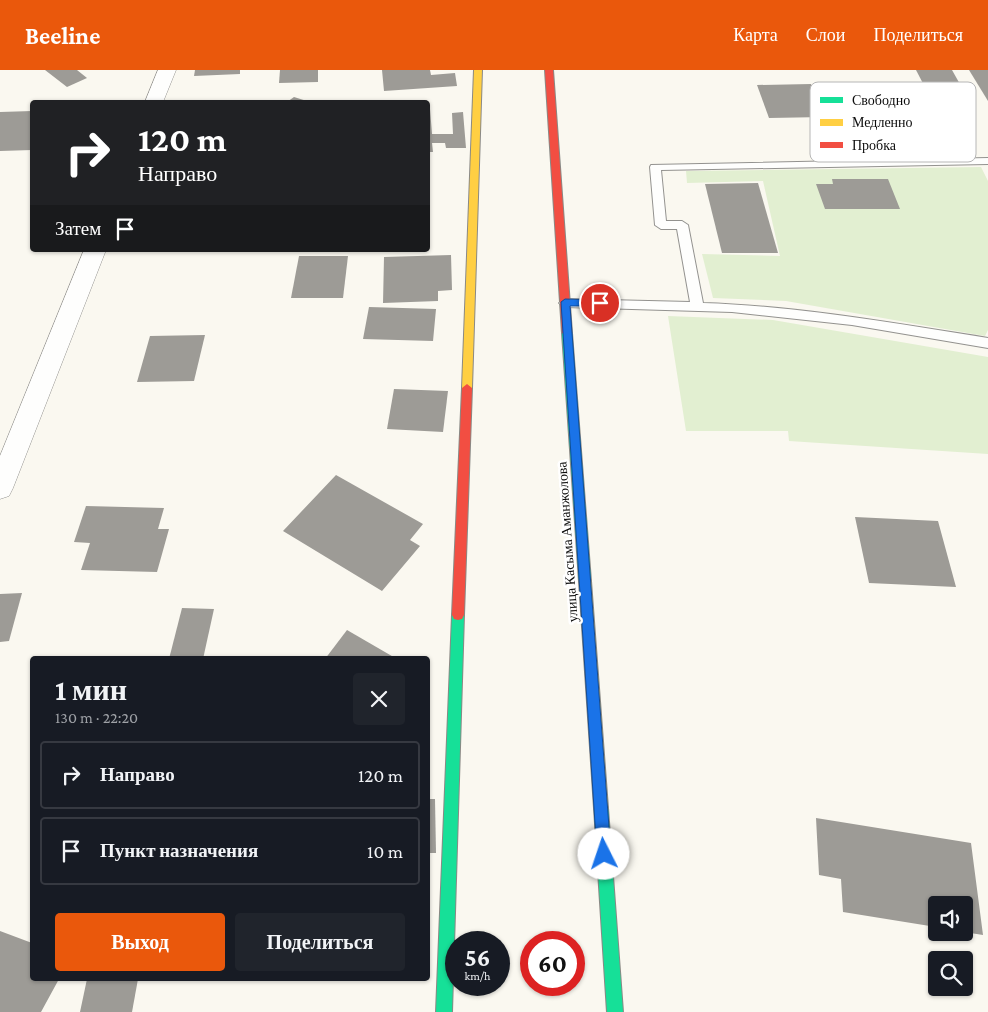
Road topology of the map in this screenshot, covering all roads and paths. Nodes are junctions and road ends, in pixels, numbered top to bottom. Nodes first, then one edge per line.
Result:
1 (166, 70) edge
2 (478, 70) edge
3 (549, 70) edge
4 (155, 100) edge
5 (932, 162) edge
6 (94, 252) edge
7 (565, 302) junction
8 (697, 306) junction
9 (988, 343) edge
10 (0, 488) edge
11 (444, 1012) edge
12 (615, 1012) edge

1 - 4 street
2 - 11 main road
3 - 7 main road, улица Касыма Аманжолова
5 - 8 lane
6 - 10 street
7 - 8 lane
7 - 12 main road, улица Касыма Аманжолова
8 - 9 lane

